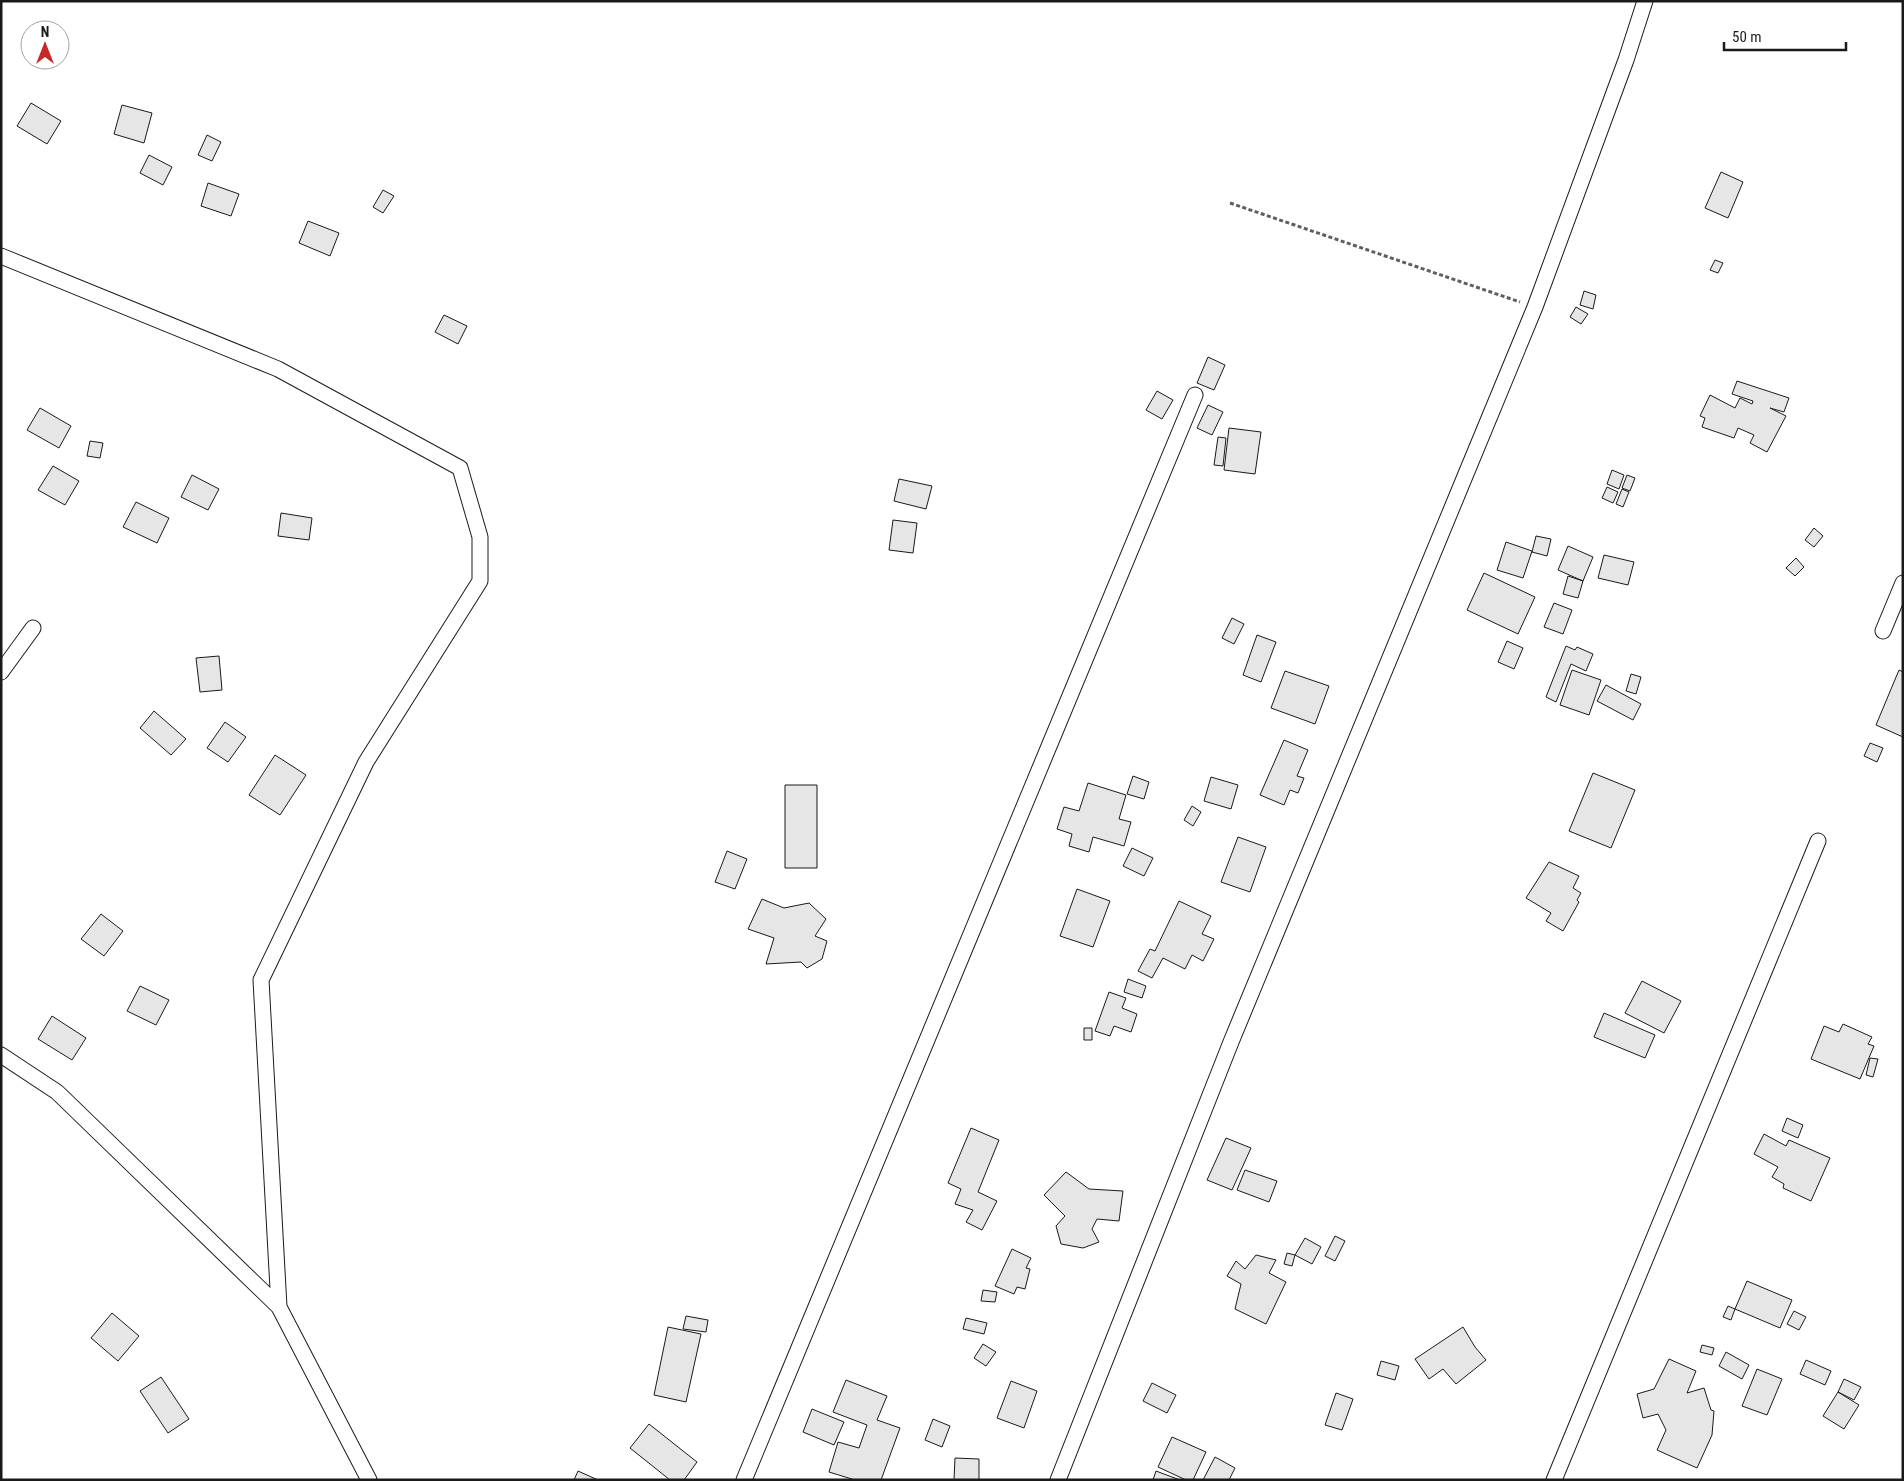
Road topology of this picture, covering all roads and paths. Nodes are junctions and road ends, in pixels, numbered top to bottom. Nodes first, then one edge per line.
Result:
1 (1645, 1) edge
2 (1230, 203) dead end
3 (1, 256) edge
4 (1535, 307) junction
5 (1195, 395) dead end
6 (1903, 583) edge
7 (33, 628) dead end
8 (1883, 631) dead end
9 (1, 672) edge
10 (1818, 841) dead end
11 (1, 1055) edge
12 (279, 1307) junction
13 (369, 1480) edge
14 (744, 1480) edge
15 (1058, 1480) edge
16 (1554, 1480) edge

1 - 4 street
2 - 4 path
3 - 12 street
4 - 15 street
5 - 14 street
6 - 8 street
7 - 9 street
10 - 16 street
11 - 12 street
12 - 13 street

